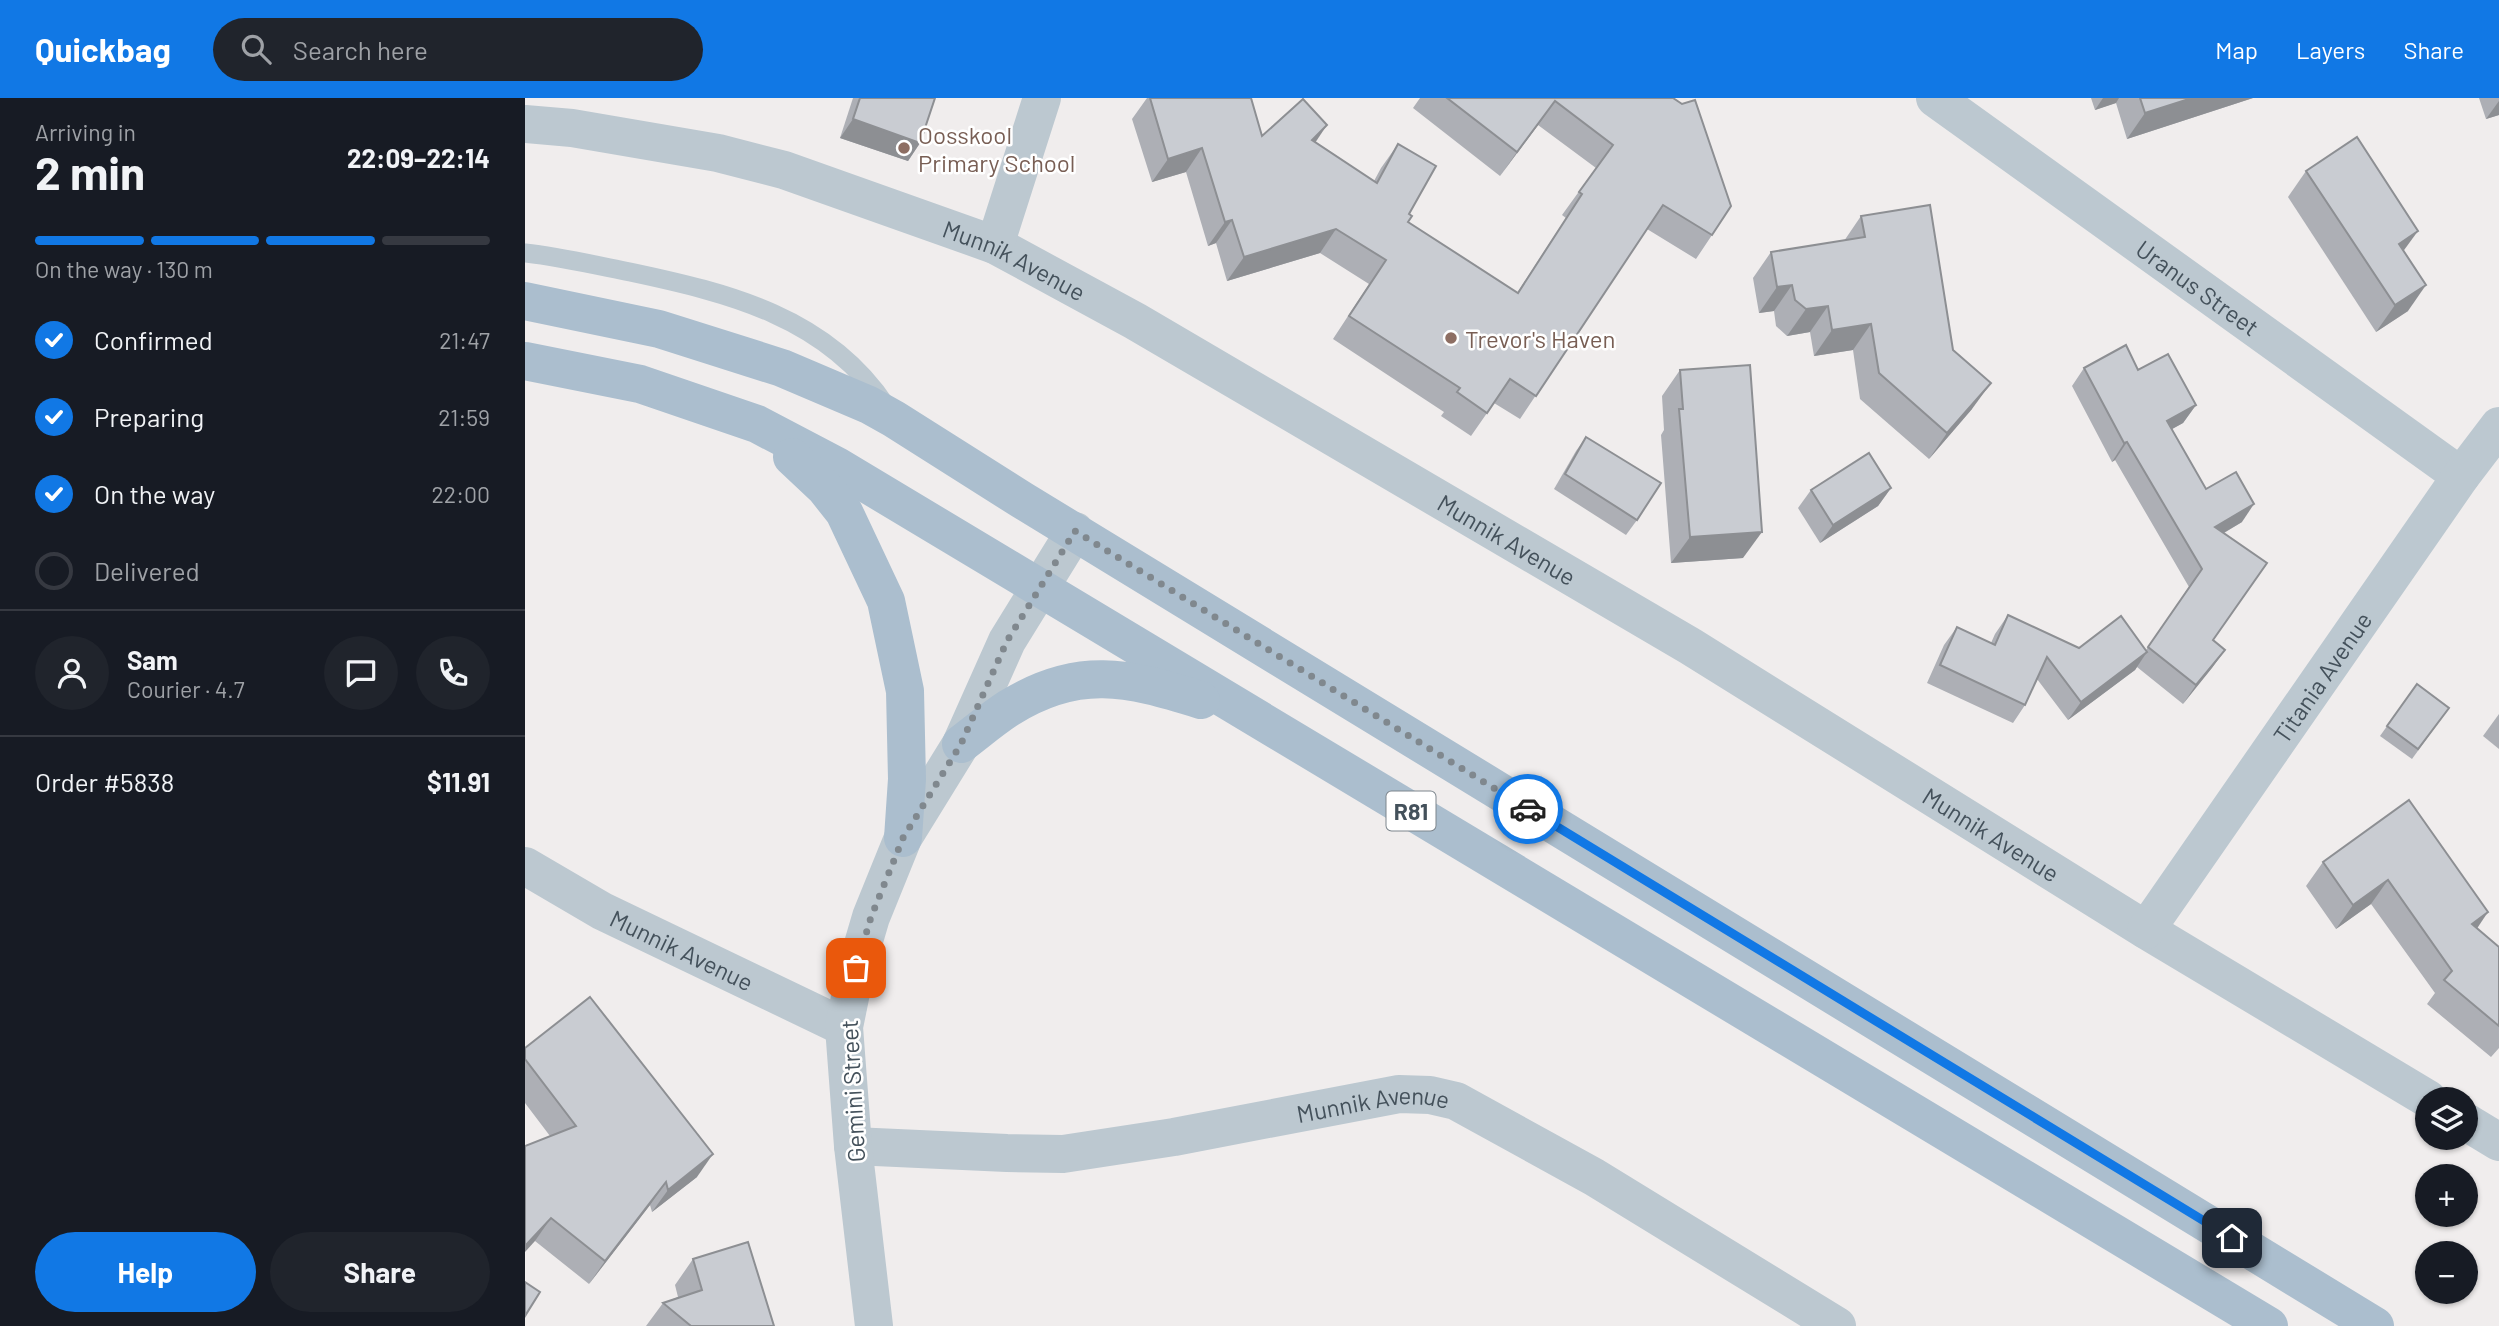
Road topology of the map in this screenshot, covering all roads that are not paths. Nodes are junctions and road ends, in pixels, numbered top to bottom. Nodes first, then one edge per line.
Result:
1 (1042, 98) edge
2 (1935, 98) edge
3 (525, 124) edge
4 (995, 245) junction
5 (525, 253) edge
6 (525, 301) edge
7 (525, 361) edge
8 (894, 419) junction
9 (757, 424) junction
10 (2499, 426) edge
11 (2461, 476) junction
12 (1075, 531) junction
13 (1040, 589) junction
14 (1253, 717) junction
15 (961, 744) junction
16 (903, 838) junction
17 (525, 866) edge
18 (2146, 930) junction
19 (844, 1027) junction
20 (2415, 1091) edge
21 (2478, 1129) edge
22 (2499, 1142) edge
23 (853, 1146) junction
24 (874, 1326) edge
25 (1837, 1326) edge
26 (2269, 1326) edge
27 (2375, 1326) edge

1 - 4 street
2 - 11 street, Uranus Street
3 - 4 street, Munnik Avenue
4 - 18 street, Munnik Avenue
5 - 8 lane
6 - 8 main road, R81
7 - 9 main road, R81
8 - 12 main road, R81
9 - 13 main road, R81
9 - 16 main road
10 - 11 street, Titania Avenue
11 - 18 street, Titania Avenue
12 - 13 street, Gemini Street
12 - 27 main road, R81
13 - 14 main road, R81
13 - 15 street, Gemini Street
14 - 15 main road
14 - 26 main road, R81
15 - 16 street, Gemini Street
16 - 19 street, Gemini Street
17 - 19 street, Munnik Avenue
18 - 20 street, Munnik Avenue
19 - 23 street, Gemini Street
21 - 22 street
23 - 24 street, Gemini Street
23 - 25 street, Munnik Avenue

